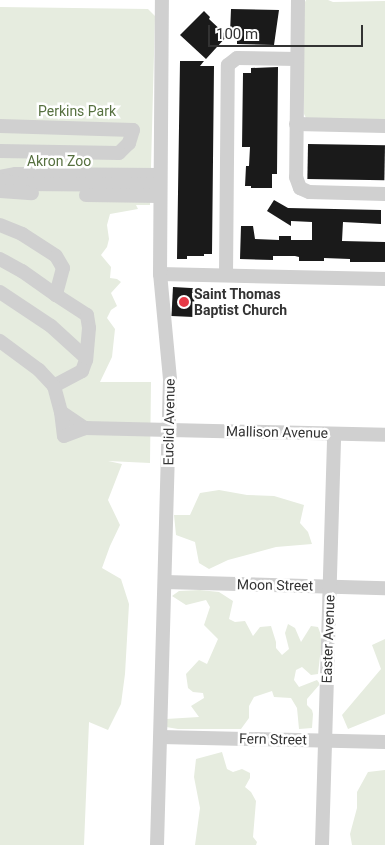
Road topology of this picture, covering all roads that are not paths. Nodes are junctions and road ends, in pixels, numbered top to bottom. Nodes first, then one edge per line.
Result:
1 (162, 0) edge
2 (298, 0) edge
3 (297, 59) junction
4 (296, 124) junction
5 (0, 126) edge
6 (385, 126) edge
7 (0, 151) edge
8 (0, 179) edge
9 (160, 186) junction
10 (0, 191) edge
11 (385, 194) edge
12 (0, 225) edge
13 (0, 259) edge
14 (160, 274) junction
15 (226, 275) junction
16 (385, 280) edge
17 (0, 292) edge
18 (56, 295) junction
19 (0, 341) edge
20 (86, 358) junction
21 (54, 386) junction
22 (61, 412) junction
23 (85, 428) junction
24 (170, 430) junction
25 (334, 434) junction
26 (385, 435) edge
27 (165, 582) junction
28 (330, 586) junction
29 (385, 588) edge
30 (161, 737) junction
31 (326, 740) junction
32 (385, 742) edge
33 (157, 845) edge
34 (322, 845) edge

1 - 9 street, Euclid Avenue
2 - 3 street
3 - 4 street
3 - 15 street
4 - 6 street
4 - 11 street
5 - 7 street
8 - 9 street
9 - 10 street
9 - 14 street, Euclid Avenue
12 - 18 street
13 - 18 street
14 - 15 street
14 - 24 street, Euclid Avenue
15 - 16 street
17 - 20 street
18 - 20 street
19 - 21 street
20 - 21 street
21 - 22 street
22 - 23 street
22 - 23 street
23 - 24 street, Mallison Avenue
24 - 25 street, Mallison Avenue
24 - 27 street, Euclid Avenue
25 - 26 street, Mallison Avenue
25 - 28 street, Easter Avenue
27 - 28 street, Moon Street
27 - 30 street, Euclid Avenue
28 - 29 street, Moon Street
28 - 31 street, Easter Avenue
30 - 31 street, Fern Street
30 - 33 street, Euclid Avenue
31 - 32 street, Fern Street
31 - 34 street, Easter Avenue

